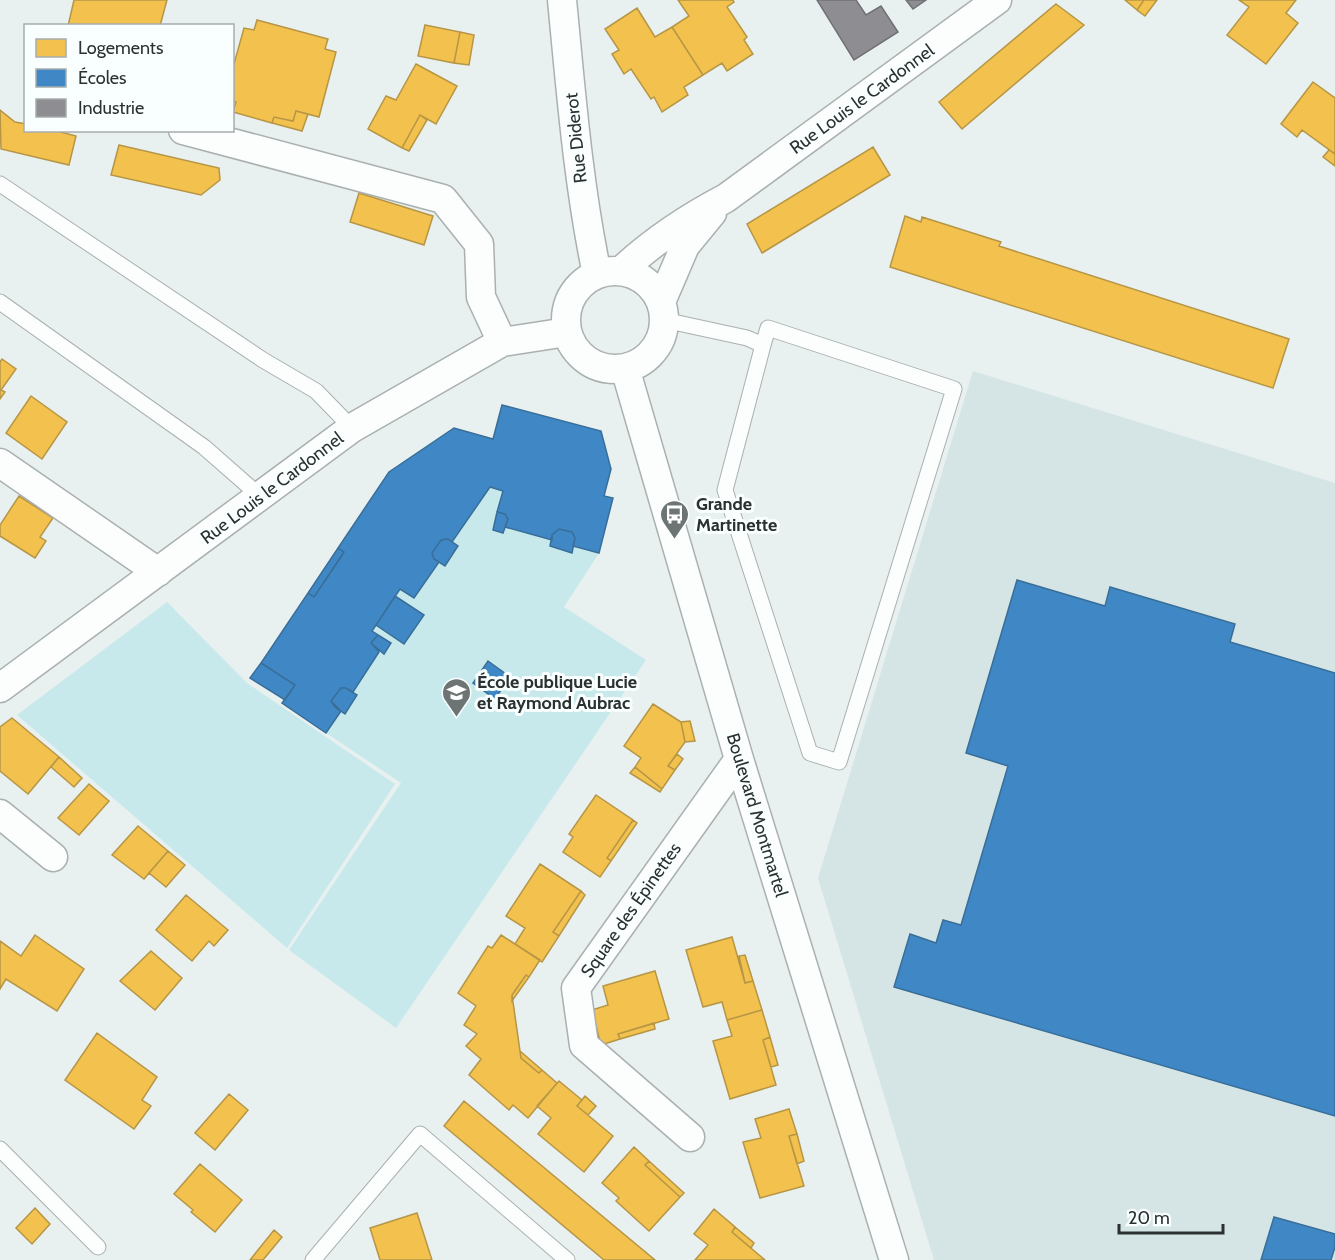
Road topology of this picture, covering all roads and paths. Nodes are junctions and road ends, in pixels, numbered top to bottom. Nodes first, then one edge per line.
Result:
1 (562, 0) edge
2 (998, 0) edge
3 (191, 132) edge
4 (0, 184) edge
5 (726, 198) junction
6 (609, 272) junction
7 (0, 302) edge
8 (662, 311) junction
9 (567, 332) junction
10 (502, 342) junction
11 (763, 345) junction
12 (625, 368) junction
13 (352, 428) junction
14 (0, 463) edge
15 (261, 497) junction
16 (158, 572) junction
17 (0, 688) edge
18 (739, 759) junction
19 (0, 814) edge
20 (53, 857) dead end
21 (690, 1137) dead end
22 (0, 1149) edge
23 (98, 1247) dead end
24 (313, 1260) edge
25 (567, 1260) edge
26 (894, 1260) edge

1 - 6 street, Rue Diderot
2 - 5 street, Rue Louis le Cardonnel
3 - 10 street
4 - 13 lane
5 - 6 street, Rue Louis le Cardonnel
5 - 8 street, Rue Louis le Cardonnel
6 - 8 street
6 - 9 street, Rue Louis le Cardonnel
7 - 15 lane
8 - 11 lane
8 - 12 street, Rue Louis le Cardonnel
9 - 10 street, Rue Louis le Cardonnel
9 - 12 street
10 - 13 street, Rue Louis le Cardonnel
11 - 11 lane
12 - 18 street, Boulevard Montmartel
13 - 15 street, Rue Louis le Cardonnel
14 - 16 street
15 - 16 street, Rue Louis le Cardonnel
16 - 17 street, Rue Louis le Cardonnel
18 - 21 street, Square des Épinettes
18 - 26 street, Boulevard Montmartel
19 - 20 street
22 - 23 lane
24 - 25 lane

